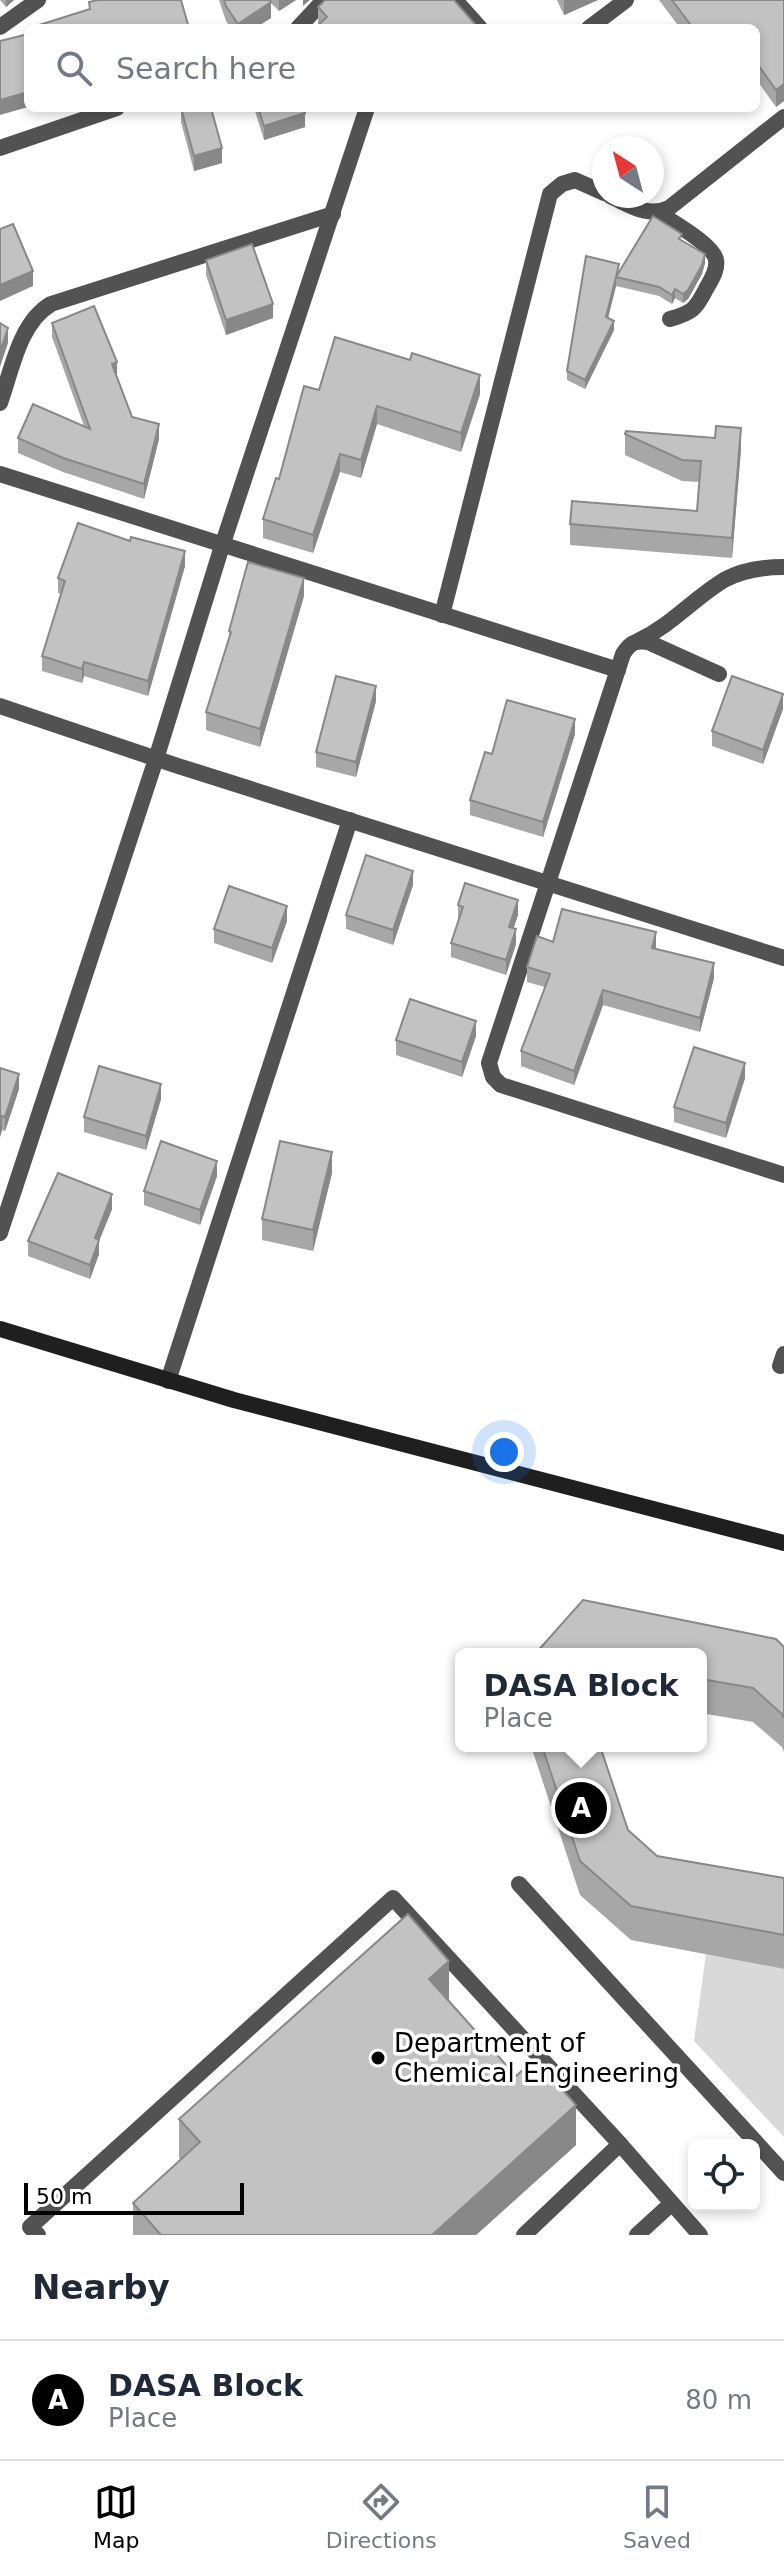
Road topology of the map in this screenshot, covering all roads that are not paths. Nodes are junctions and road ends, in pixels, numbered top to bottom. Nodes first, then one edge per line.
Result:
1 (38, 0) edge
2 (324, 0) edge
3 (455, 0) edge
4 (626, 0) edge
5 (302, 24) edge
6 (476, 24) edge
7 (594, 24) edge
8 (0, 27) edge
9 (105, 112) edge
10 (366, 112) edge
11 (784, 117) edge
12 (0, 148) edge
13 (592, 188) edge
14 (636, 208) edge
15 (659, 213) junction
16 (333, 214) junction
17 (670, 319) dead end
18 (0, 403) edge
19 (0, 474) edge
20 (222, 546) junction
21 (784, 567) edge
22 (442, 615) junction
23 (638, 641) junction
24 (618, 670) junction
25 (719, 674) dead end
26 (0, 706) edge
27 (156, 759) junction
28 (350, 820) junction
29 (547, 884) junction
30 (784, 958) edge
31 (784, 1175) edge
32 (0, 1233) edge
33 (0, 1329) edge
34 (168, 1381) junction
35 (784, 1543) edge
36 (519, 1884) dead end
37 (620, 2144) junction
38 (784, 2173) edge
39 (671, 2204) junction
40 (38, 2235) edge
41 (524, 2235) edge
42 (637, 2235) edge
43 (700, 2235) edge

1 - 8 street
2 - 5 street
3 - 6 street
4 - 7 street
9 - 12 street
10 - 16 street
11 - 15 street
13 - 22 street
14 - 15 street
15 - 17 street
16 - 18 street
16 - 20 street
19 - 20 street
20 - 22 street
20 - 27 street
21 - 23 street
22 - 24 street
23 - 24 street
23 - 25 street
24 - 29 street
26 - 27 street
27 - 28 street
27 - 32 street
28 - 29 street
28 - 34 street
29 - 30 street
29 - 31 street
33 - 34 street
34 - 35 street
36 - 38 street
37 - 39 street
37 - 40 street
37 - 41 street
39 - 42 street
39 - 43 street

